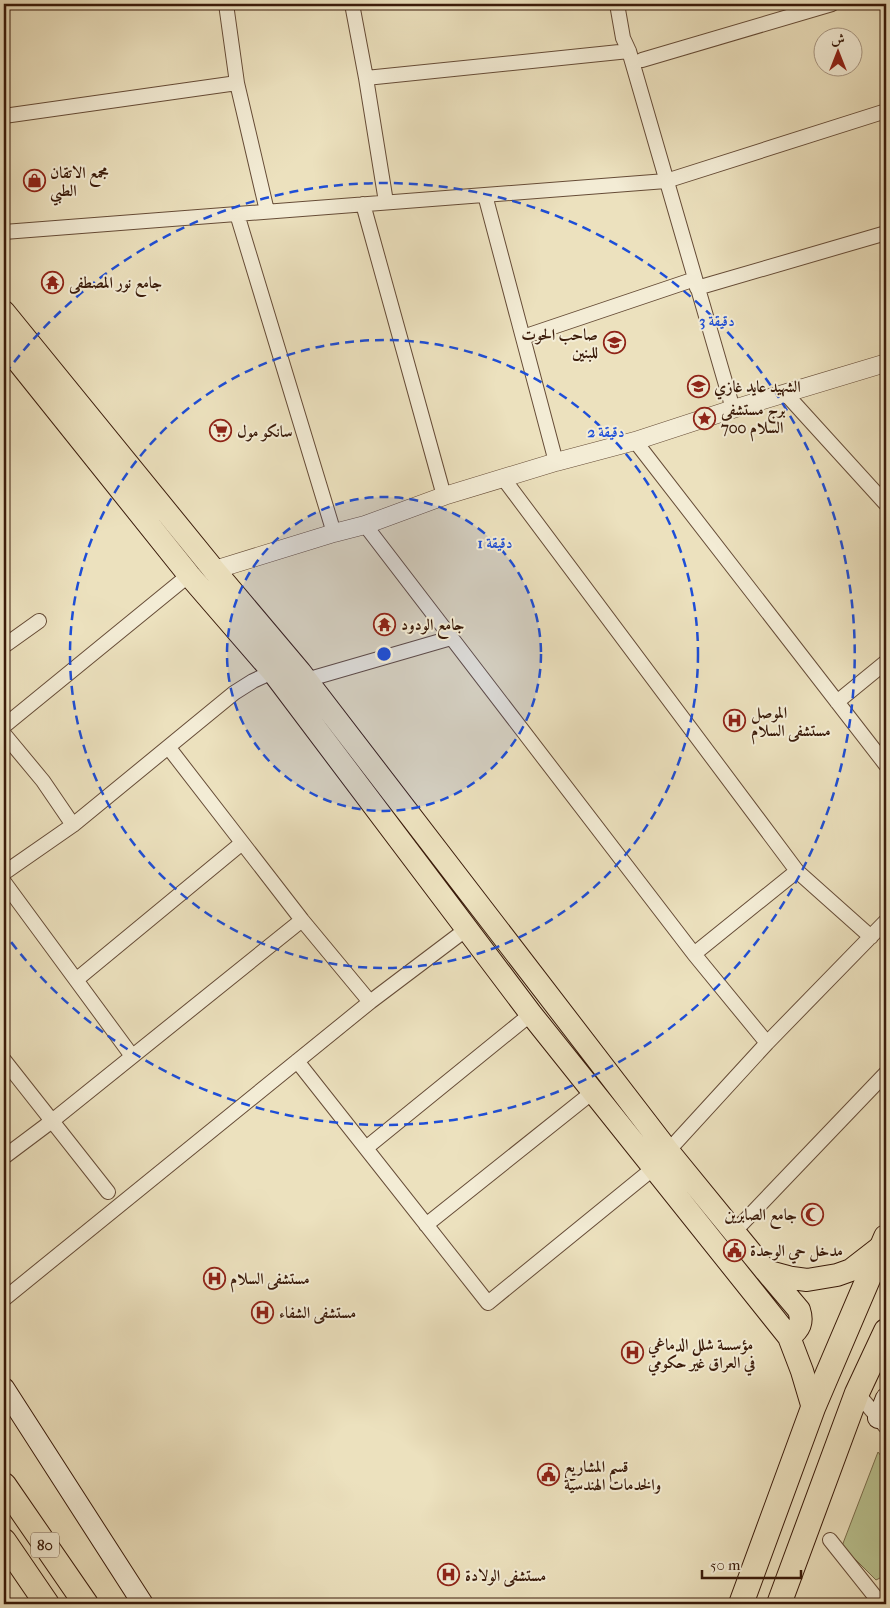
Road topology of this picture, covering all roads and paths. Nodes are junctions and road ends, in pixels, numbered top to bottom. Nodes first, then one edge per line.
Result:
1 (226, 4) edge
2 (352, 4) edge
3 (617, 4) edge
4 (832, 4) edge
5 (629, 51) junction
6 (642, 60) dead end
7 (366, 78) junction
8 (237, 83) junction
9 (886, 110) edge
10 (4, 116) edge
11 (666, 181) junction
12 (485, 195) junction
13 (386, 202) junction
14 (363, 204) junction
15 (267, 211) junction
16 (237, 214) junction
17 (4, 232) edge
18 (886, 233) edge
19 (696, 284) junction
20 (4, 312) edge
21 (523, 337) junction
22 (4, 344) edge
23 (886, 363) edge
24 (785, 393) junction
25 (733, 409) junction
26 (635, 441) junction
27 (556, 462) junction
28 (503, 478) junction
29 (444, 496) junction
30 (886, 504) edge
31 (365, 525) junction
32 (334, 532) junction
33 (214, 570) junction
34 (189, 575) junction
35 (39, 621) dead end
36 (451, 638) junction
37 (4, 646) edge
38 (886, 662) edge
39 (282, 667) junction
40 (306, 680) junction
41 (837, 702) junction
42 (4, 726) edge
43 (4, 734) edge
44 (169, 748) junction
45 (886, 765) edge
46 (73, 826) junction
47 (242, 843) junction
48 (797, 871) junction
49 (4, 873) edge
50 (4, 882) edge
51 (302, 920) junction
52 (886, 921) edge
53 (468, 928) junction
54 (871, 937) junction
55 (694, 954) junction
56 (76, 980) junction
57 (370, 1002) junction
58 (531, 1014) junction
59 (767, 1043) junction
60 (132, 1056) junction
61 (4, 1060) edge
62 (297, 1061) junction
63 (886, 1073) edge
64 (594, 1091) junction
65 (52, 1120) junction
66 (366, 1148) junction
67 (4, 1157) edge
68 (661, 1159) junction
69 (108, 1192) dead end
70 (426, 1225) junction
71 (733, 1233) junction
72 (884, 1242) edge
73 (766, 1271) junction
74 (4, 1299) edge
75 (886, 1331) edge
76 (789, 1336) junction
77 (4, 1388) edge
78 (857, 1393) junction
79 (886, 1398) edge
80 (813, 1408) junction
81 (882, 1422) edge
82 (4, 1486) edge
83 (830, 1540) dead end
84 (4, 1541) edge
85 (47, 1604) edge
86 (86, 1604) edge
87 (143, 1604) edge
88 (742, 1604) edge
89 (778, 1604) edge
90 (881, 1604) edge

1 - 8 street
2 - 7 street
3 - 5 street
4 - 6 street
5 - 7 street
5 - 11 street
7 - 13 street
8 - 10 street
8 - 15 street
9 - 11 street
11 - 12 street
11 - 19 street
12 - 13 street
12 - 21 street
13 - 14 street
14 - 15 street
14 - 29 street
15 - 16 street
16 - 17 street
16 - 32 street
18 - 19 street
19 - 21 street
19 - 25 street
20 - 33 main road
21 - 27 street
22 - 34 main road
23 - 24 street
24 - 25 street
24 - 30 street
25 - 26 street
26 - 27 street
26 - 41 street
27 - 28 street
28 - 29 street
28 - 48 street
29 - 31 street
31 - 32 street
31 - 36 street
32 - 33 street
33 - 39 main road
34 - 39 main road
34 - 42 street
35 - 37 street
36 - 40 street
36 - 55 street
38 - 41 street
39 - 40 main road
39 - 44 street
39 - 53 main road
40 - 68 main road
41 - 45 street
43 - 46 street
44 - 46 street
44 - 47 street
46 - 49 street
47 - 51 street
47 - 56 street
48 - 54 street
48 - 55 street
50 - 56 street
51 - 57 street
51 - 60 street
52 - 54 street
53 - 57 street
53 - 58 main road
54 - 59 street
55 - 59 street
56 - 60 street
57 - 62 street
58 - 64 main road
58 - 66 street
59 - 68 street
60 - 65 street
61 - 65 street
62 - 66 street
62 - 74 street
63 - 71 street
64 - 68 main road
64 - 70 street
65 - 67 street
65 - 69 street
66 - 70 street
68 - 70 street
68 - 71 main road
68 - 76 main road
71 - 73 main road
72 - 73 main road
72 - 80 highway
73 - 76 main road
75 - 78 highway
76 - 80 main road
77 - 87 main road
78 - 81 street
78 - 89 highway
79 - 81 main road
80 - 88 highway
82 - 86 highway, 80
83 - 90 street
84 - 85 highway, 80

